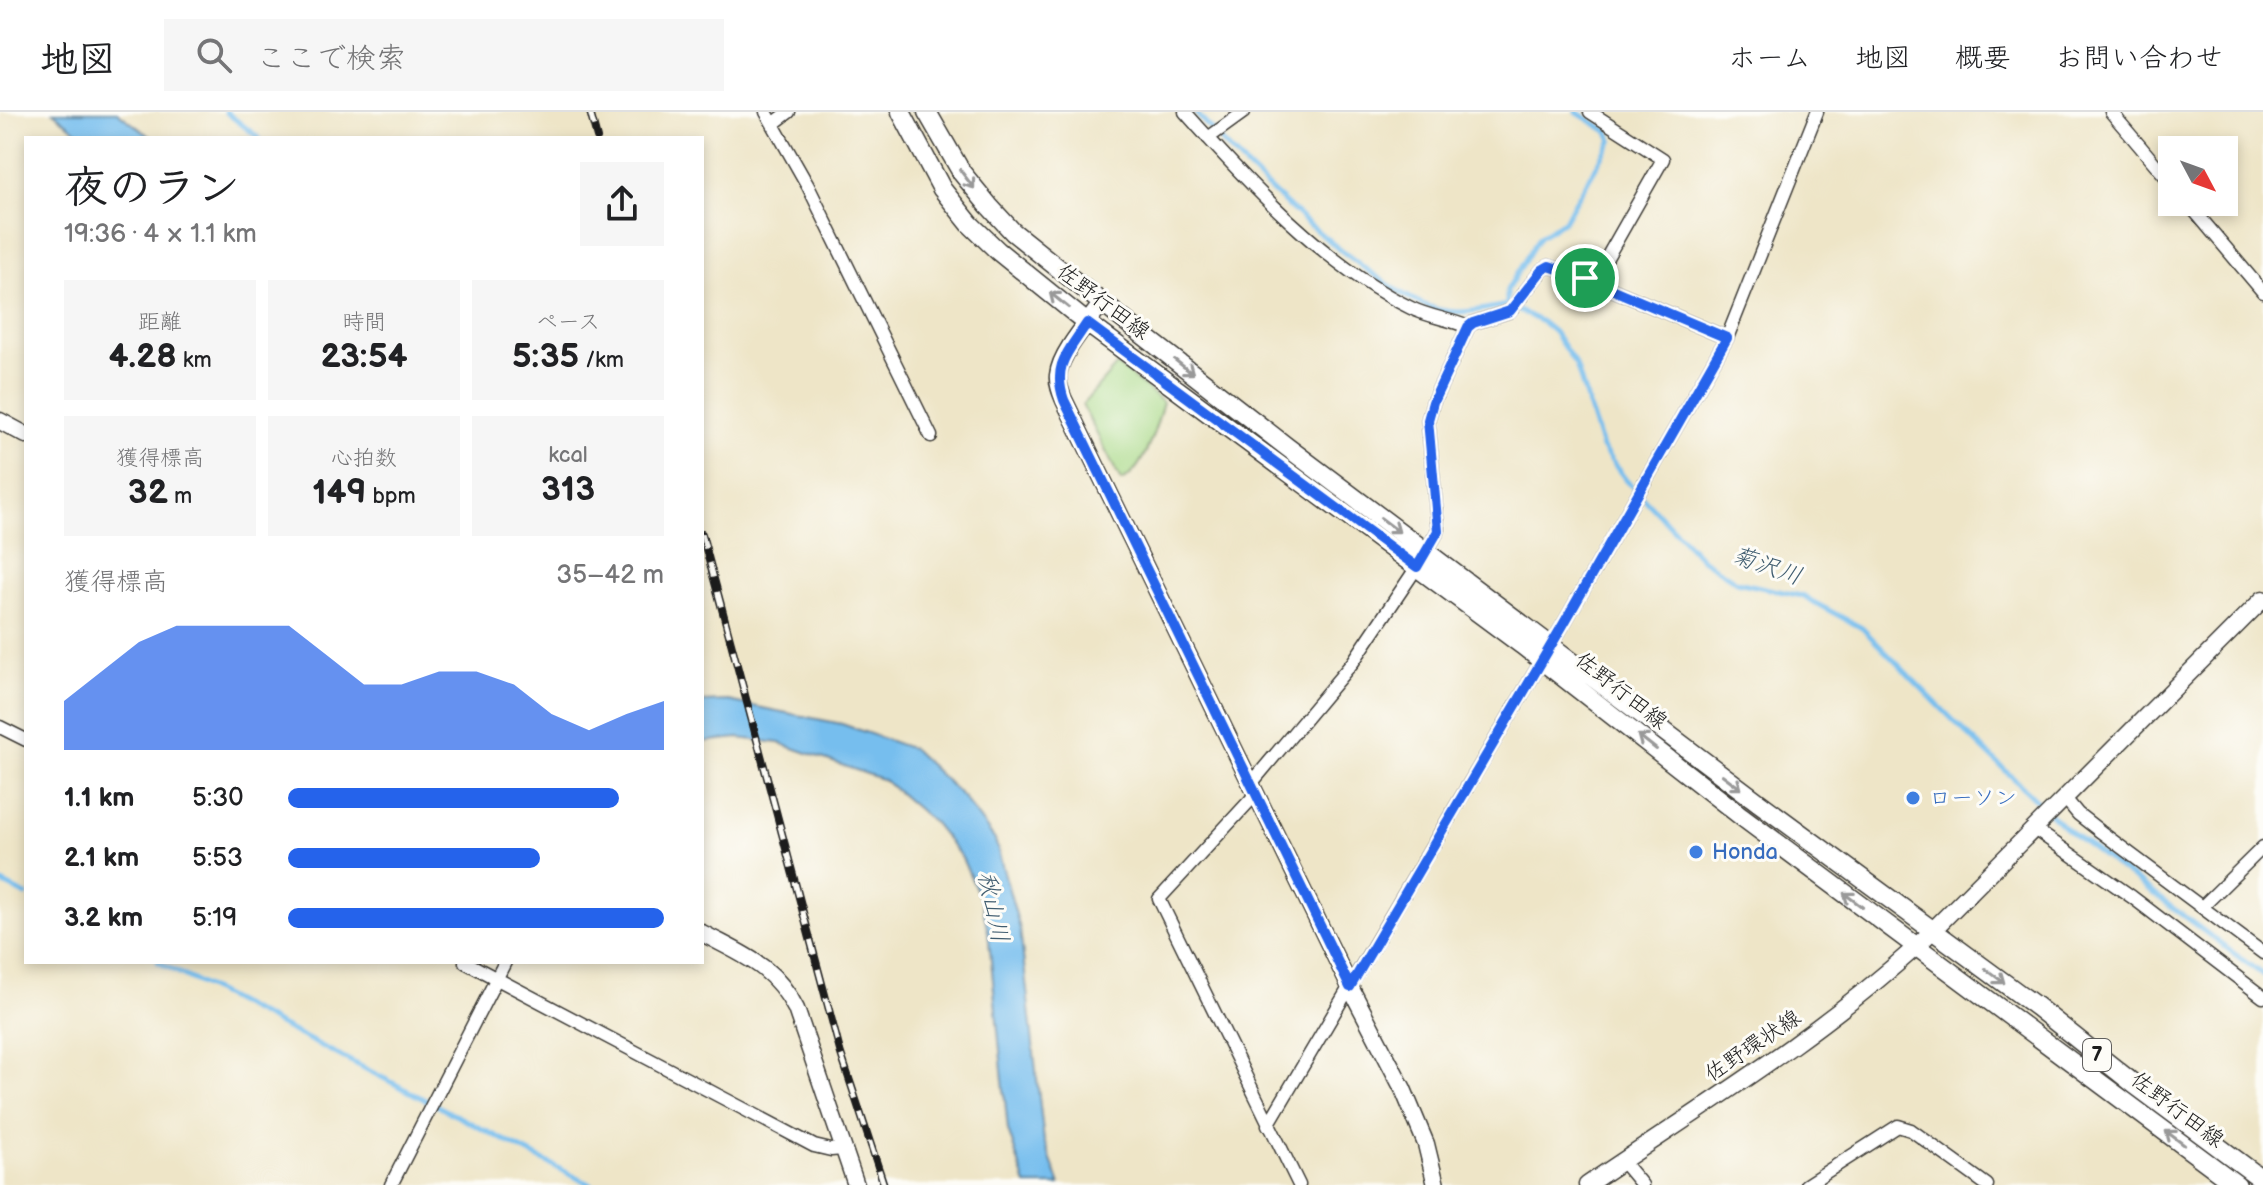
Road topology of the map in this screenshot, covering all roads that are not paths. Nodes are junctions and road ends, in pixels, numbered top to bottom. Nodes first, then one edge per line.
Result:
1 (766, 112) edge
2 (789, 112) edge
3 (901, 112) edge
4 (927, 112) edge
5 (1185, 112) edge
6 (1244, 112) edge
7 (1590, 112) edge
8 (1817, 112) edge
9 (2111, 112) edge
10 (773, 124) junction
11 (1208, 138) junction
12 (2158, 167) edge
13 (2199, 216) edge
14 (1585, 278) junction
15 (2263, 292) edge
16 (1102, 303) junction
17 (1087, 323) junction
18 (1468, 327) junction
19 (1727, 338) junction
20 (0, 421) edge
21 (24, 434) edge
22 (931, 436) dead end
23 (1422, 560) junction
24 (2263, 599) edge
25 (1546, 653) junction
26 (0, 727) edge
27 (24, 739) edge
28 (1253, 789) junction
29 (2060, 801) junction
30 (2037, 825) junction
31 (2263, 847) edge
32 (2202, 907) junction
33 (1933, 929) junction
34 (704, 934) edge
35 (1916, 947) junction
36 (2263, 953) edge
37 (469, 964) edge
38 (504, 964) edge
39 (497, 978) junction
40 (1350, 987) junction
41 (2263, 997) edge
42 (1268, 1125) junction
43 (843, 1149) junction
44 (2232, 1157) junction
45 (1622, 1161) junction
46 (2217, 1178) junction
47 (2263, 1180) edge
48 (1977, 1182) edge
49 (391, 1185) edge
50 (856, 1185) edge
51 (1299, 1185) edge
52 (1436, 1185) edge
53 (1587, 1185) edge
54 (1642, 1185) edge
55 (1806, 1185) edge
56 (2237, 1185) edge

1 - 10 street
2 - 10 street
17 -> 3 main road, 佐野行田線 / 7
4 -> 16 main road, 佐野行田線 / 7
5 - 11 street
6 - 11 street
7 - 14 street
8 - 19 street
9 - 12 street
10 - 22 street
11 - 18 street
13 - 15 street
14 - 18 street
14 - 19 street
16 - 17 street
16 -> 23 main road, 佐野行田線 / 7
17 - 23 main road, 佐野行田線 / 7
17 - 28 street
18 - 23 street
19 - 25 street
20 - 21 street
23 - 25 main road, 佐野行田線 / 7
23 - 28 street
24 - 29 street, 佐野環状線
25 -> 33 main road, 佐野行田線 / 7
35 -> 25 main road, 佐野行田線 / 7
25 - 40 street
26 - 27 street
28 - 40 street
28 - 42 street
29 - 30 street, 佐野環状線
29 - 32 street
30 - 33 street, 佐野環状線
30 - 41 street
31 - 32 street
32 - 36 street
33 - 35 street, 佐野環状線
33 -> 44 main road, 佐野行田線 / 7
34 - 43 street
35 - 45 street, 佐野環状線
46 -> 35 main road, 佐野行田線 / 7
37 - 39 street
38 - 39 street
39 - 43 street
39 - 49 street
40 - 42 street
40 - 52 street
42 - 51 street
43 - 50 street
44 - 46 street
44 - 47 main road, 佐野行田線 / 7
45 - 53 street, 佐野環状線
45 - 54 street
46 - 56 main road, 佐野行田線 / 7
48 - 55 street

